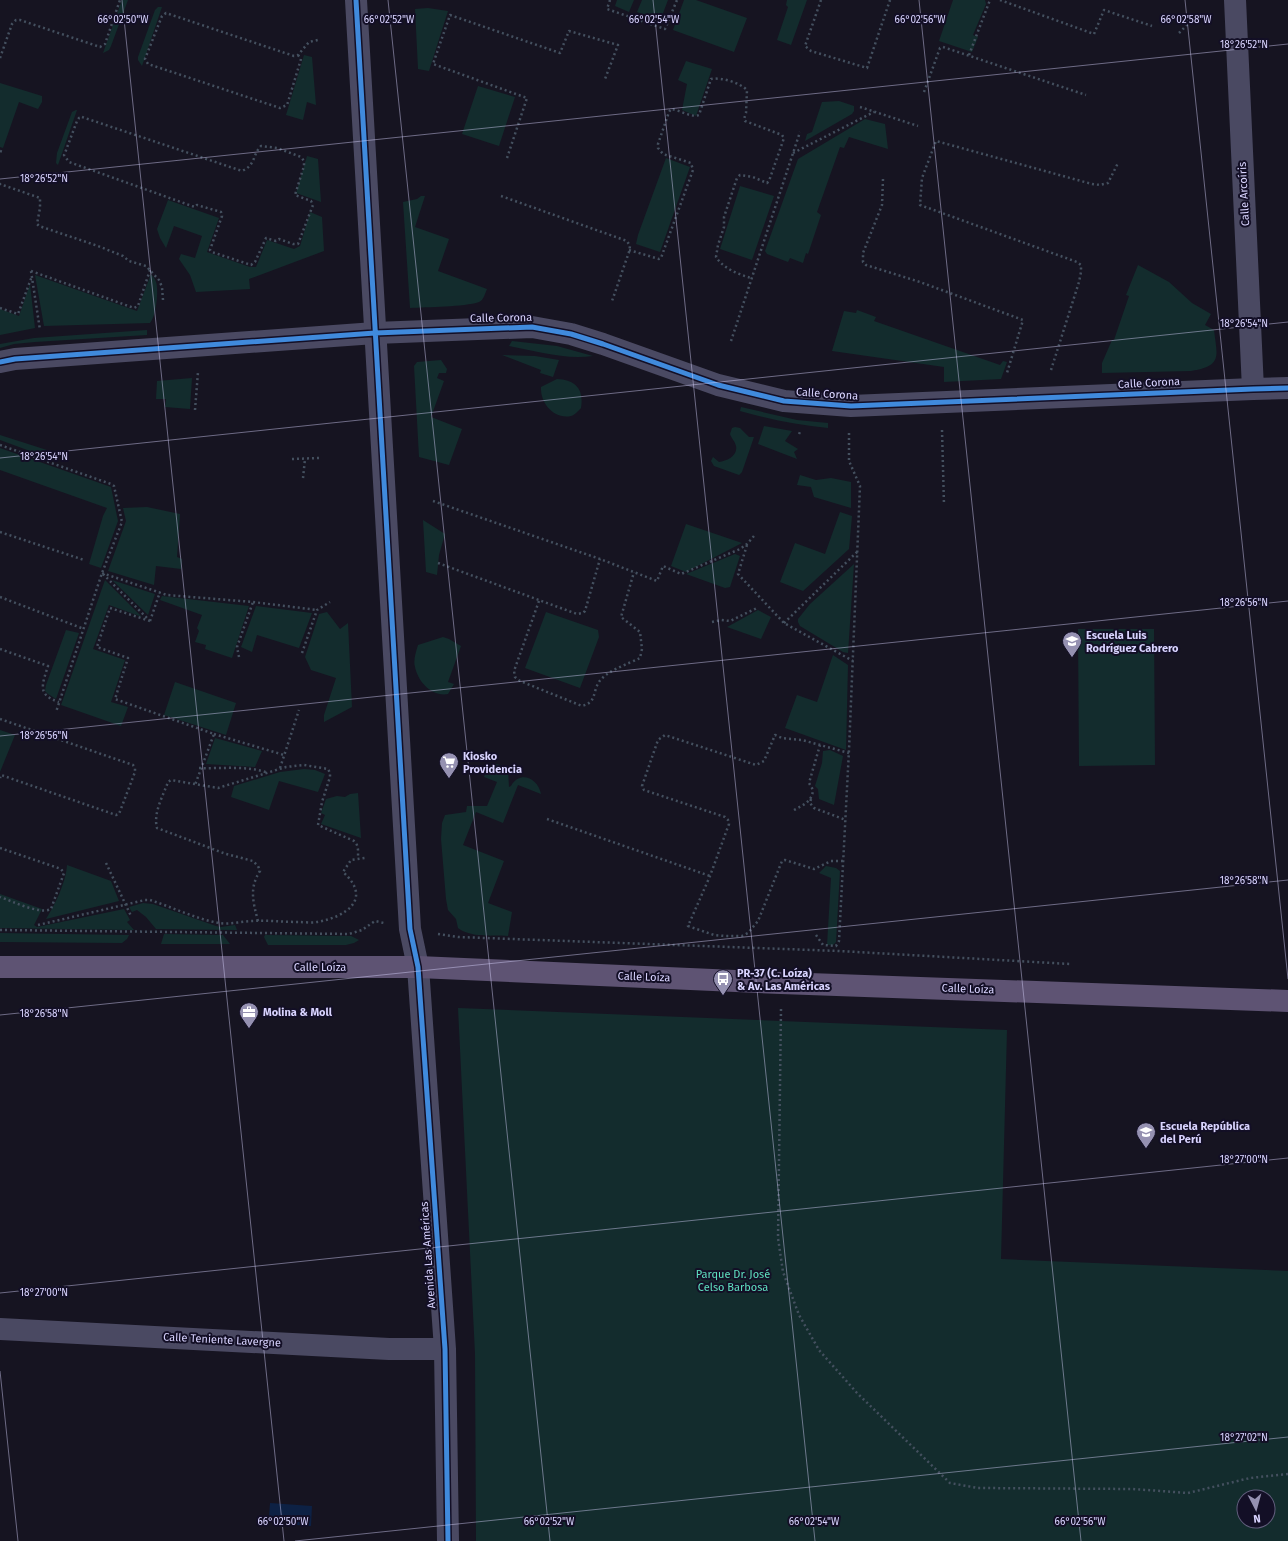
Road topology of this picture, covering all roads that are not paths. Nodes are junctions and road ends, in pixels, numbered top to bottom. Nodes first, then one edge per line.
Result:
1 (356, 0) edge
2 (1235, 0) edge
3 (375, 332) junction
4 (0, 362) edge
5 (1288, 388) edge
6 (1254, 389) junction
7 (0, 967) edge
8 (418, 967) junction
9 (1288, 1001) edge
10 (0, 1329) edge
11 (445, 1350) junction
12 (448, 1541) edge

1 - 3 street, Avenida Las Américas
2 - 6 street, Calle Arcoíris
3 - 4 street, Calle Corona
3 - 6 street, Calle Corona
3 - 8 street, Avenida Las Américas
5 - 6 street, Calle Corona
7 - 8 main road, Calle Loíza
8 - 9 main road, Calle Loíza
8 - 11 street, Avenida Las Américas
10 - 11 street, Calle Teniente Lavergne
11 - 12 street, Avenida Las Américas

